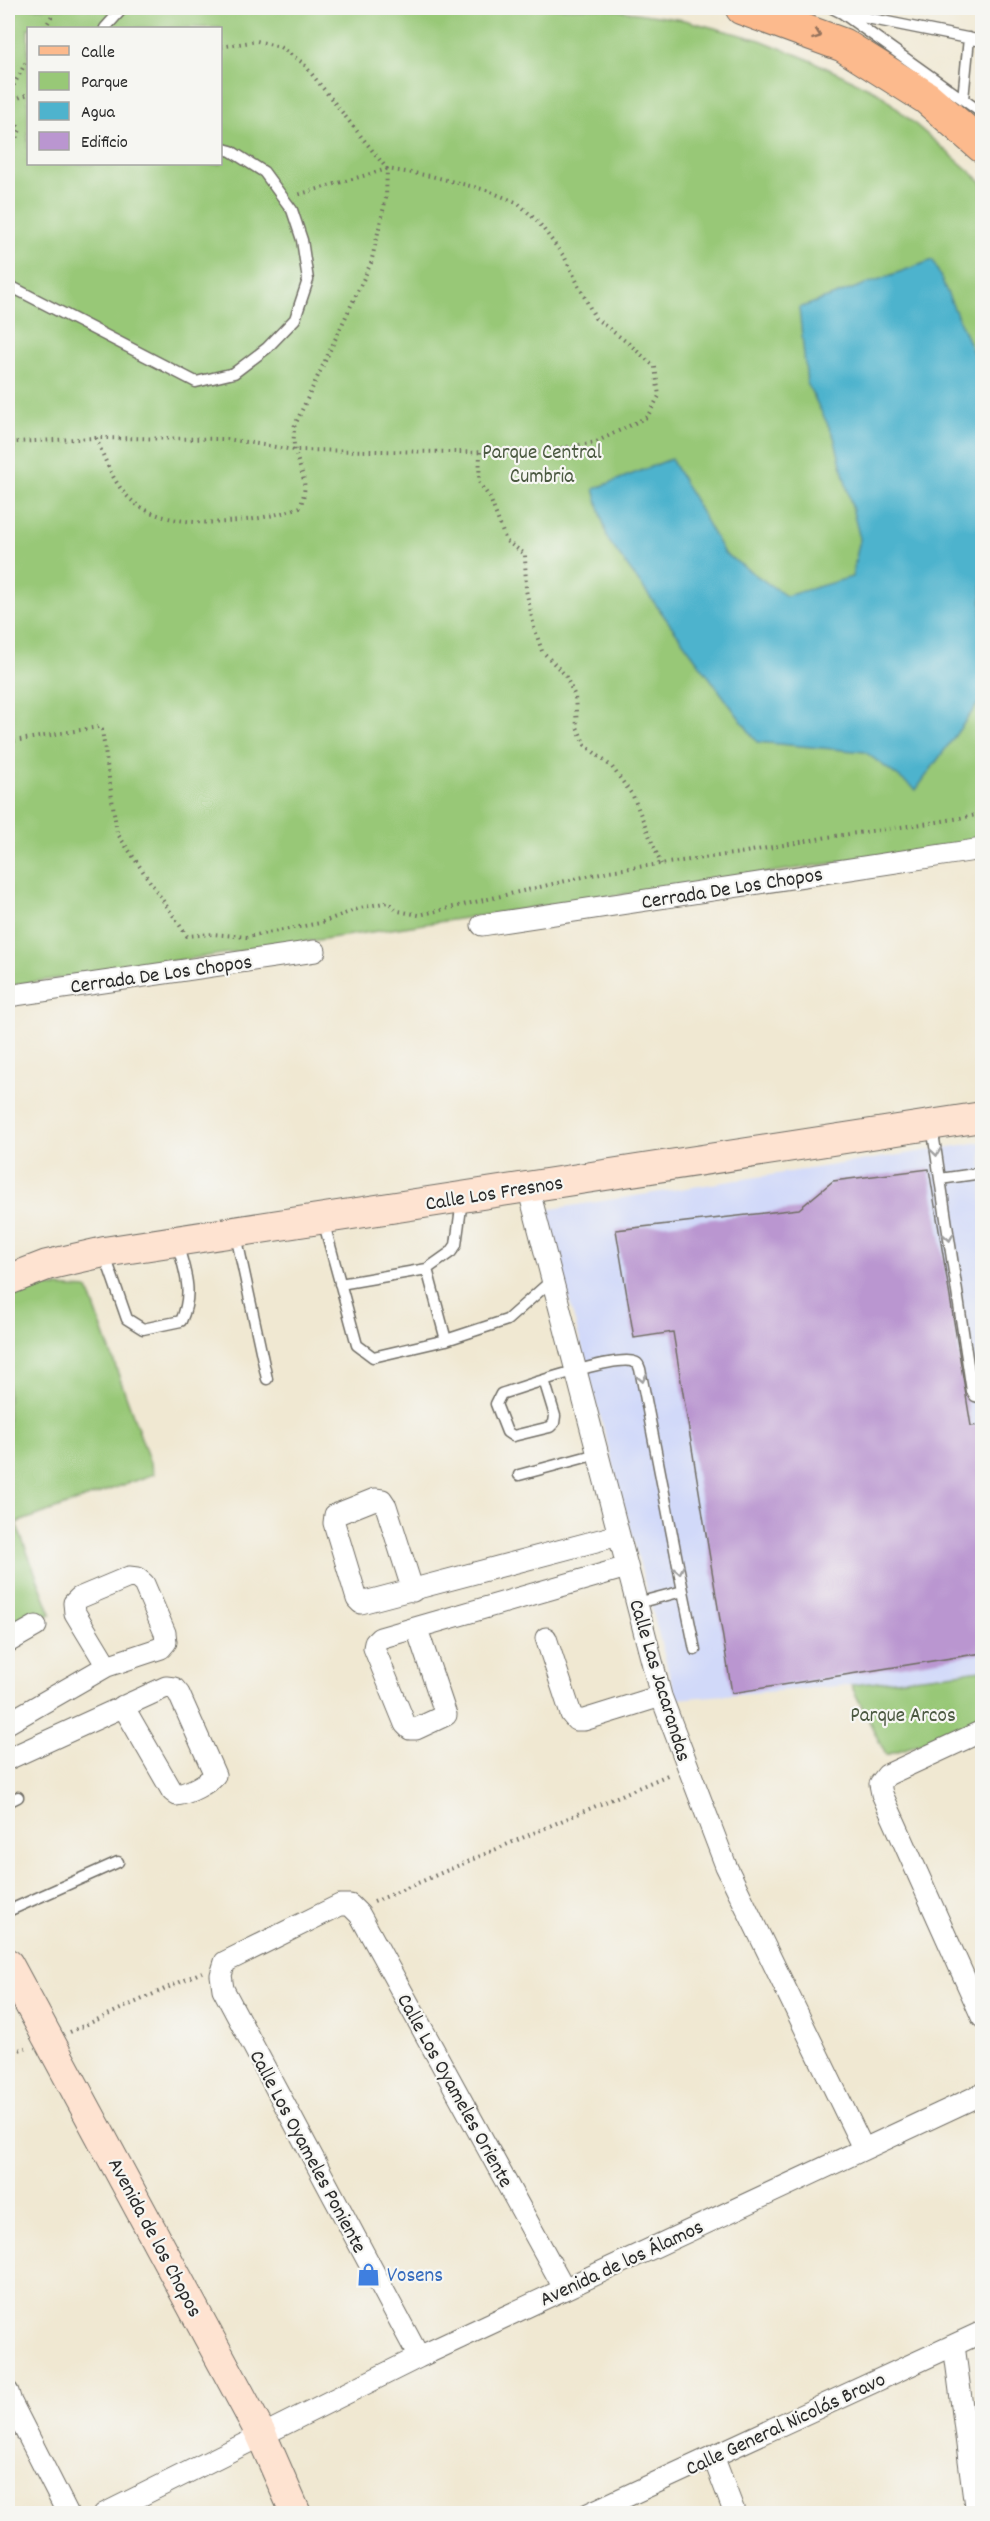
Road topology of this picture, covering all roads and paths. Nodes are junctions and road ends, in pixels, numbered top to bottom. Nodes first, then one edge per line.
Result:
1 (56, 8) edge
2 (123, 8) edge
3 (742, 8) edge
4 (837, 10) edge
5 (46, 27) edge
6 (106, 27) edge
7 (969, 38) junction
8 (982, 41) edge
9 (222, 47) edge
10 (27, 60) edge
11 (27, 94) edge
12 (8, 96) edge
13 (963, 99) junction
14 (8, 102) edge
15 (8, 110) edge
16 (982, 113) edge
17 (982, 146) edge
18 (8, 149) edge
19 (222, 149) edge
20 (387, 169) junction
21 (292, 210) junction
22 (8, 285) edge
23 (96, 438) junction
24 (8, 450) edge
25 (294, 450) junction
26 (480, 452) junction
27 (8, 742) edge
28 (982, 814) edge
29 (982, 849) edge
30 (661, 864) junction
31 (482, 926) dead end
32 (315, 951) dead end
33 (8, 996) edge
34 (982, 1117) edge
35 (932, 1125) junction
36 (982, 1173) edge
37 (940, 1179) junction
38 (528, 1187) junction
39 (462, 1197) junction
40 (323, 1219) junction
41 (235, 1232) junction
42 (177, 1241) junction
43 (104, 1252) junction
44 (427, 1269) junction
45 (8, 1280) edge
46 (552, 1280) junction
47 (340, 1284) junction
48 (446, 1340) junction
49 (576, 1370) junction
50 (267, 1379) dead end
51 (544, 1380) junction
52 (982, 1398) edge
53 (597, 1454) junction
54 (519, 1475) dead end
55 (619, 1535) junction
56 (627, 1567) junction
57 (413, 1591) junction
58 (683, 1592) junction
59 (637, 1604) junction
60 (36, 1626) dead end
61 (417, 1629) junction
62 (546, 1638) dead end
63 (8, 1642) edge
64 (695, 1650) dead end
65 (107, 1666) junction
66 (661, 1696) junction
67 (123, 1706) junction
68 (8, 1722) edge
69 (982, 1731) edge
70 (8, 1759) edge
71 (687, 1767) junction
72 (118, 1862) dead end
73 (8, 1911) edge
74 (359, 1912) junction
75 (8, 1964) edge
76 (223, 1968) junction
77 (982, 2017) edge
78 (50, 2041) junction
79 (8, 2053) edge
80 (982, 2094) edge
81 (863, 2148) junction
82 (564, 2288) junction
83 (982, 2332) edge
84 (954, 2345) junction
85 (419, 2357) junction
86 (8, 2392) edge
87 (261, 2434) junction
88 (713, 2456) junction
89 (107, 2513) edge
90 (68, 2514) edge
91 (296, 2514) edge
92 (588, 2514) edge
93 (735, 2514) edge
94 (976, 2514) edge

1 - 5 path
2 - 6 lane
3 -> 17 main road
4 - 7 lane
4 - 13 lane
7 - 8 lane
7 - 13 lane
9 - 20 path
10 - 12 path
11 - 14 path
13 - 16 lane
15 - 18 path
19 - 21 lane
20 - 21 path
20 - 25 path
20 - 26 path
21 - 22 lane
23 - 24 path
23 - 25 path
23 - 25 path
25 - 26 path
26 - 30 path
27 - 30 path
28 - 30 path
29 - 31 street, Cerrada De Los Chopos
32 - 33 street, Cerrada De Los Chopos
34 - 35 street, Calle Los Fresnos
35 -> 37 lane
35 - 38 street, Calle Los Fresnos
36 - 37 lane
37 -> 52 lane
38 - 39 street, Calle Los Fresnos
38 - 46 street, Calle Las Jacarandas
39 - 40 street, Calle Los Fresnos
39 - 44 lane
40 - 41 street, Calle Los Fresnos
40 - 47 lane
41 - 42 street, Calle Los Fresnos
41 - 50 lane
42 - 43 street, Calle Los Fresnos
42 - 43 lane
43 - 45 street, Calle Los Fresnos
44 - 47 lane
44 - 48 lane
46 - 48 lane
46 - 49 street, Calle Las Jacarandas
47 - 48 lane
49 - 51 lane
49 - 53 street, Calle Las Jacarandas
49 -> 58 lane
51 - 51 lane
53 - 54 lane
53 - 55 street, Calle Las Jacarandas
55 - 56 street, Calle Las Jacarandas
55 - 57 street
56 - 59 street, Calle Las Jacarandas
56 - 61 street
57 - 57 street
58 - 59 lane
58 - 64 lane
59 - 66 street, Calle Las Jacarandas
60 - 63 street
61 - 61 street
62 - 66 street
65 - 65 street
65 - 68 street
66 - 71 street, Calle Las Jacarandas
67 - 67 street
67 - 70 street
69 - 77 street
71 - 74 path
71 - 81 street, Calle Las Jacarandas
72 - 73 lane
74 - 76 street
74 - 82 street, Calle Los Oyameles Oriente
75 - 78 street, Avenida de los Chopos
76 - 78 path
76 - 85 street, Calle Los Oyameles Poniente
78 - 79 path
78 - 87 street, Avenida de los Chopos
80 - 81 street, Avenida de los Álamos
81 - 82 street, Avenida de los Álamos
82 - 85 street, Avenida de los Álamos
83 - 84 street, Calle General Nicolás Bravo
84 - 88 street, Calle General Nicolás Bravo
84 - 94 street
85 - 87 street, Avenida de los Álamos
86 - 90 street
87 - 89 street
87 - 91 street, Avenida de los Chopos
88 - 92 street, Calle General Nicolás Bravo
88 - 93 street

